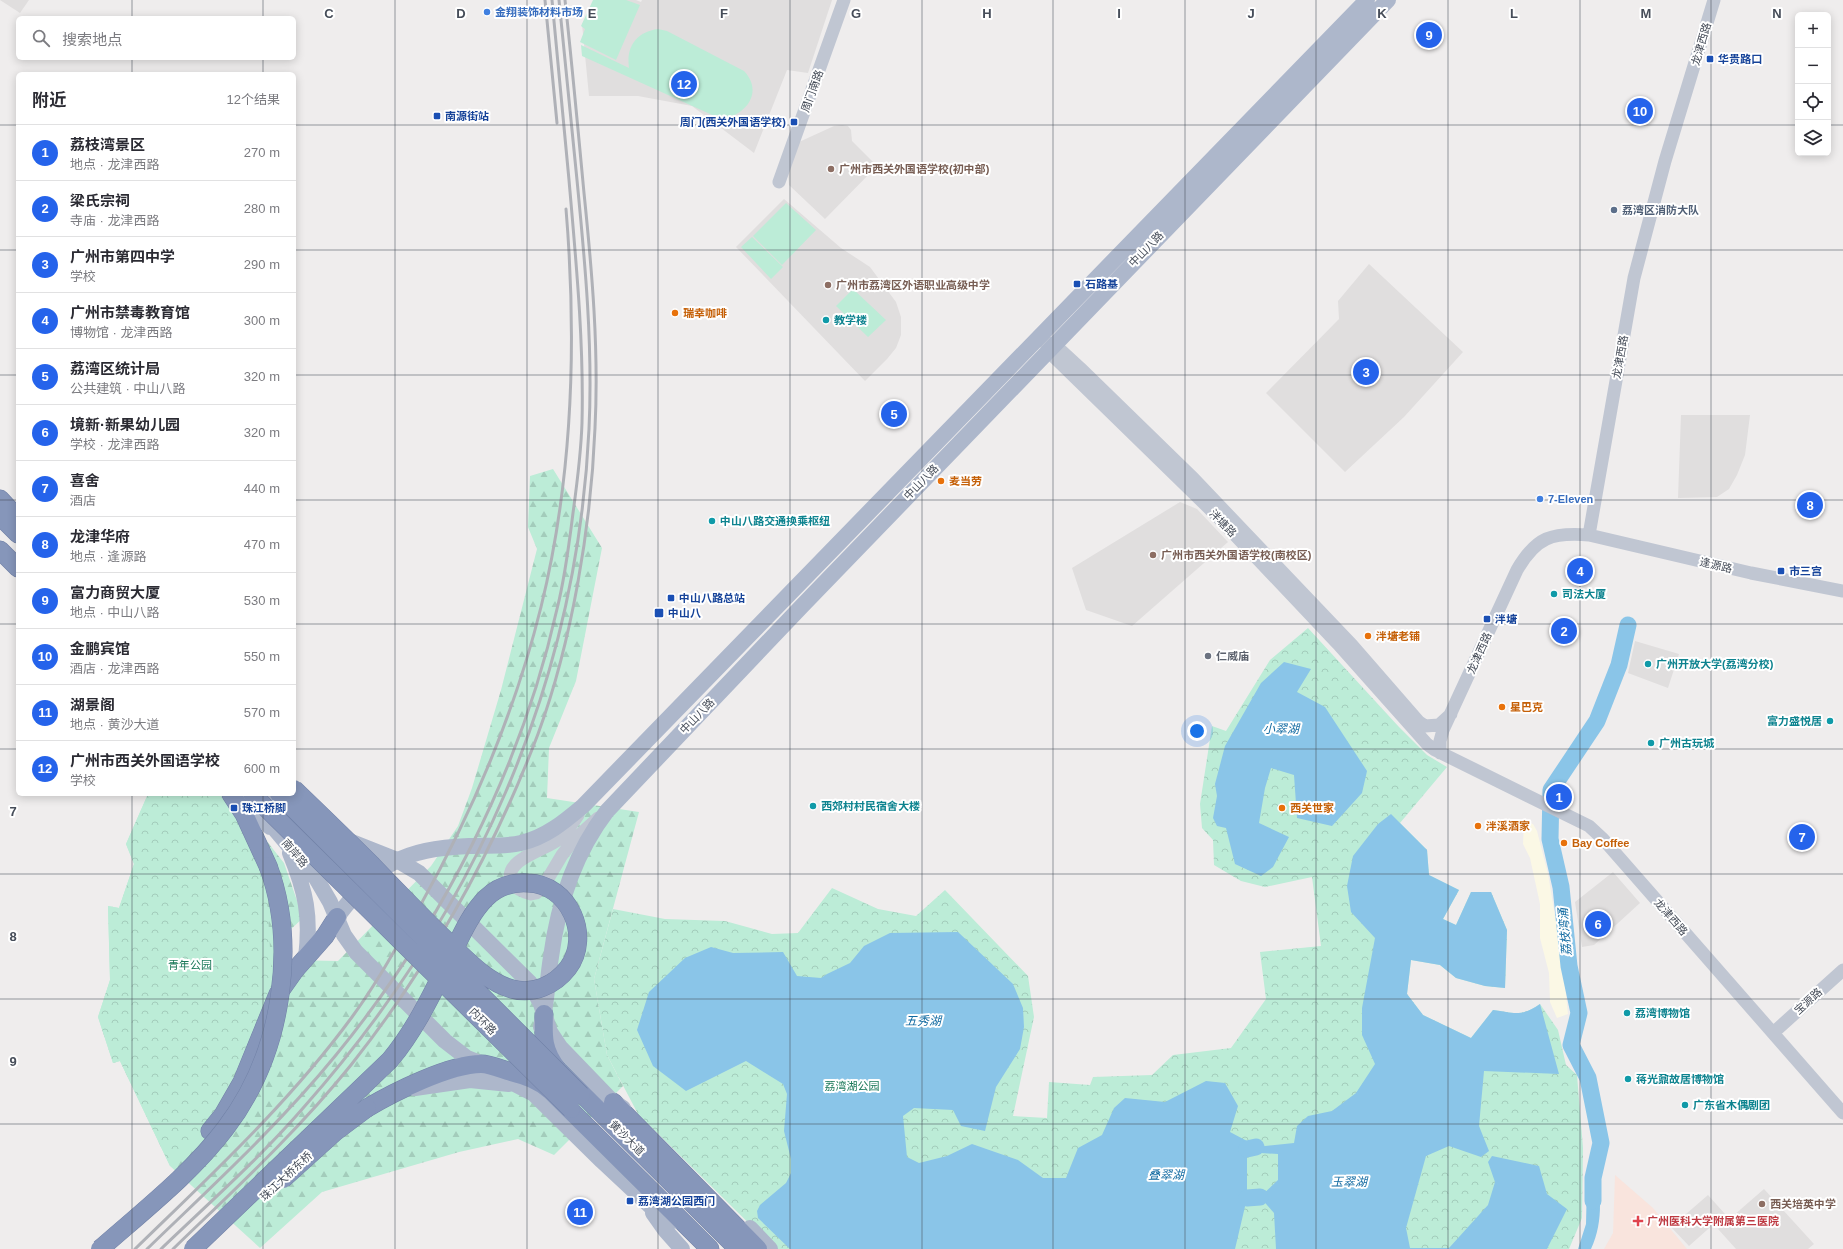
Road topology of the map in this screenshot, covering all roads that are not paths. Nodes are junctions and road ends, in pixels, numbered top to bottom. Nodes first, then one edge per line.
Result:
1 (844, 0) edge
2 (1367, 0) edge
3 (1388, 0) edge
4 (1714, 0) edge
5 (779, 182) dead end
6 (1068, 330) junction
7 (1035, 342) junction
8 (1051, 348) junction
9 (1080, 368) junction
10 (0, 499) edge
11 (6, 512) edge
12 (0, 526) edge
13 (16, 530) edge
14 (1589, 535) junction
15 (0, 542) edge
16 (16, 542) edge
17 (0, 550) edge
18 (16, 558) edge
19 (0, 560) edge
20 (16, 566) edge
21 (16, 576) edge
22 (1843, 591) edge
23 (1451, 714) junction
24 (1419, 722) junction
25 (1440, 749) junction
26 (296, 792) edge
27 (232, 796) edge
28 (238, 796) edge
29 (248, 796) edge
30 (254, 796) edge
31 (269, 796) edge
32 (281, 796) edge
33 (292, 796) edge
34 (583, 806) junction
35 (607, 811) junction
36 (284, 840) junction
37 (334, 857) junction
38 (397, 860) junction
39 (381, 869) junction
40 (311, 872) junction
41 (337, 917) junction
42 (454, 948) edge
43 (454, 948) edge
44 (454, 948) edge
45 (454, 948) edge
46 (306, 958) junction
47 (1843, 970) edge
48 (544, 1014) junction
49 (1773, 1033) junction
50 (482, 1064) junction
51 (564, 1065) junction
52 (500, 1076) junction
53 (470, 1080) junction
54 (532, 1086) junction
55 (402, 1090) junction
56 (614, 1102) junction
57 (1843, 1113) edge
58 (646, 1202) junction
59 (672, 1220) junction
60 (94, 1249) edge
61 (100, 1249) edge
62 (193, 1249) edge
63 (208, 1249) edge
64 (682, 1249) edge
65 (694, 1249) edge
66 (711, 1249) edge
67 (737, 1249) edge
68 (758, 1249) edge
69 (770, 1249) edge

1 - 5 street, 周门南路
2 - 7 main road, 中山八路
3 - 6 main road, 中山八路
4 - 14 street, 龙津西路
6 - 8 main road, 中山八路
6 - 9 street
7 - 8 street
7 - 34 main road, 中山八路
8 - 9 street
8 - 25 street, 泮塘路
8 - 35 main road, 中山八路
9 - 24 street
10 - 11 highway
11 - 13 highway
12 - 16 main road
14 - 22 street, 逢源路
14 - 23 street, 龙津西路
15 - 18 main road
17 - 20 highway
19 - 21 main road
23 - 24 street
23 - 25 street, 龙津西路
24 - 25 street
25 - 49 street, 龙津西路
26 - 45 highway, bridge
27 - 61 highway, bridge
28 - 36 main road
29 - 36 main road, 南岸路
30 - 66 highway, 内环路, bridge
31 - 37 main road, 南岸路
32 - 67 highway, 内环路, bridge
33 - 38 main road
34 - 35 street
34 - 38 main road, 中山八路
35 - 48 main road, 中山八路
36 - 40 main road, 南岸路
36 - 46 main road
37 - 39 main road, 南岸路
37 - 40 street
38 - 39 main road, 中山八路
38 - 48 main road
39 - 41 main road, 中山八路
40 - 41 main road, 南岸路
41 - 46 highway
41 - 50 main road, 南岸路
42 - 62 highway, bridge
43 - 44 highway, bridge
46 - 60 highway
47 - 49 street, 宝源路
48 - 50 main road, 中山八路
48 - 51 highway, 黄沙大道
49 - 57 street, 龙津西路
50 - 52 main road, 南岸路
50 - 54 highway, 黄沙大道
50 - 55 highway, 珠江大桥东桥
51 - 54 street
51 - 56 main road
51 - 67 highway, 黄沙大道
52 - 53 main road
52 - 54 main road
53 - 54 main road
53 - 55 main road
54 - 58 main road
54 - 59 highway, 黄沙大道
55 - 63 highway, 珠江大桥东桥, bridge
56 - 68 highway
56 - 69 main road
58 - 59 main road
58 - 64 main road
59 - 65 highway
59 - 66 highway, 黄沙大道

